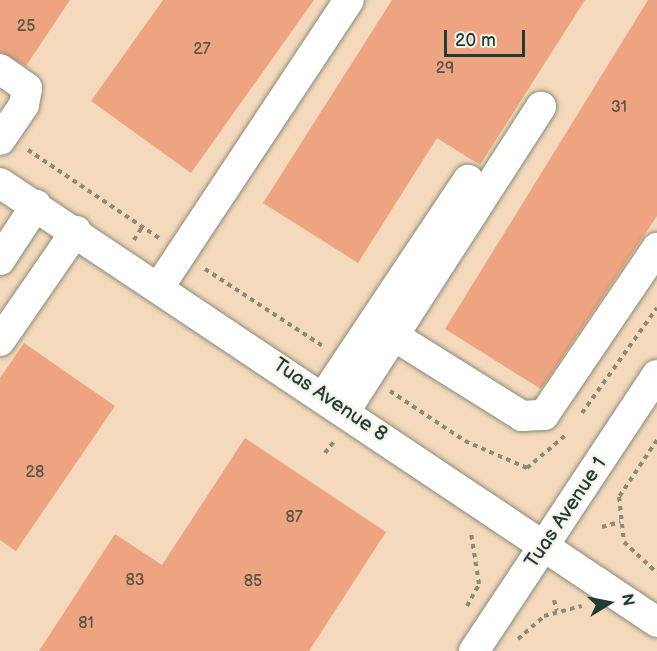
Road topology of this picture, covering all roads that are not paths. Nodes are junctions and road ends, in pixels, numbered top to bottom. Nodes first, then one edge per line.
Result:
1 (349, 0) edge
2 (0, 69) edge
3 (541, 107) dead end
4 (0, 140) edge
5 (468, 180) dead end
6 (0, 183) edge
7 (36, 205) junction
8 (76, 231) junction
9 (657, 248) edge
10 (0, 260) edge
11 (159, 287) junction
12 (394, 336) junction
13 (0, 340) edge
14 (657, 375) edge
15 (335, 403) junction
16 (543, 548) junction
17 (657, 622) edge
18 (474, 651) edge

1 - 11 street
2 - 4 street
3 - 12 street
5 - 15 street
6 - 7 street, Tuas Avenue 8
7 - 8 street, Tuas Avenue 8
7 - 10 street
8 - 11 street, Tuas Avenue 8
8 - 13 street
9 - 12 street
11 - 15 street, Tuas Avenue 8
12 - 15 street
14 - 16 street, Tuas Avenue 1
15 - 16 street, Tuas Avenue 8
16 - 17 street, Tuas Avenue 8
16 - 18 street, Tuas Avenue 1

